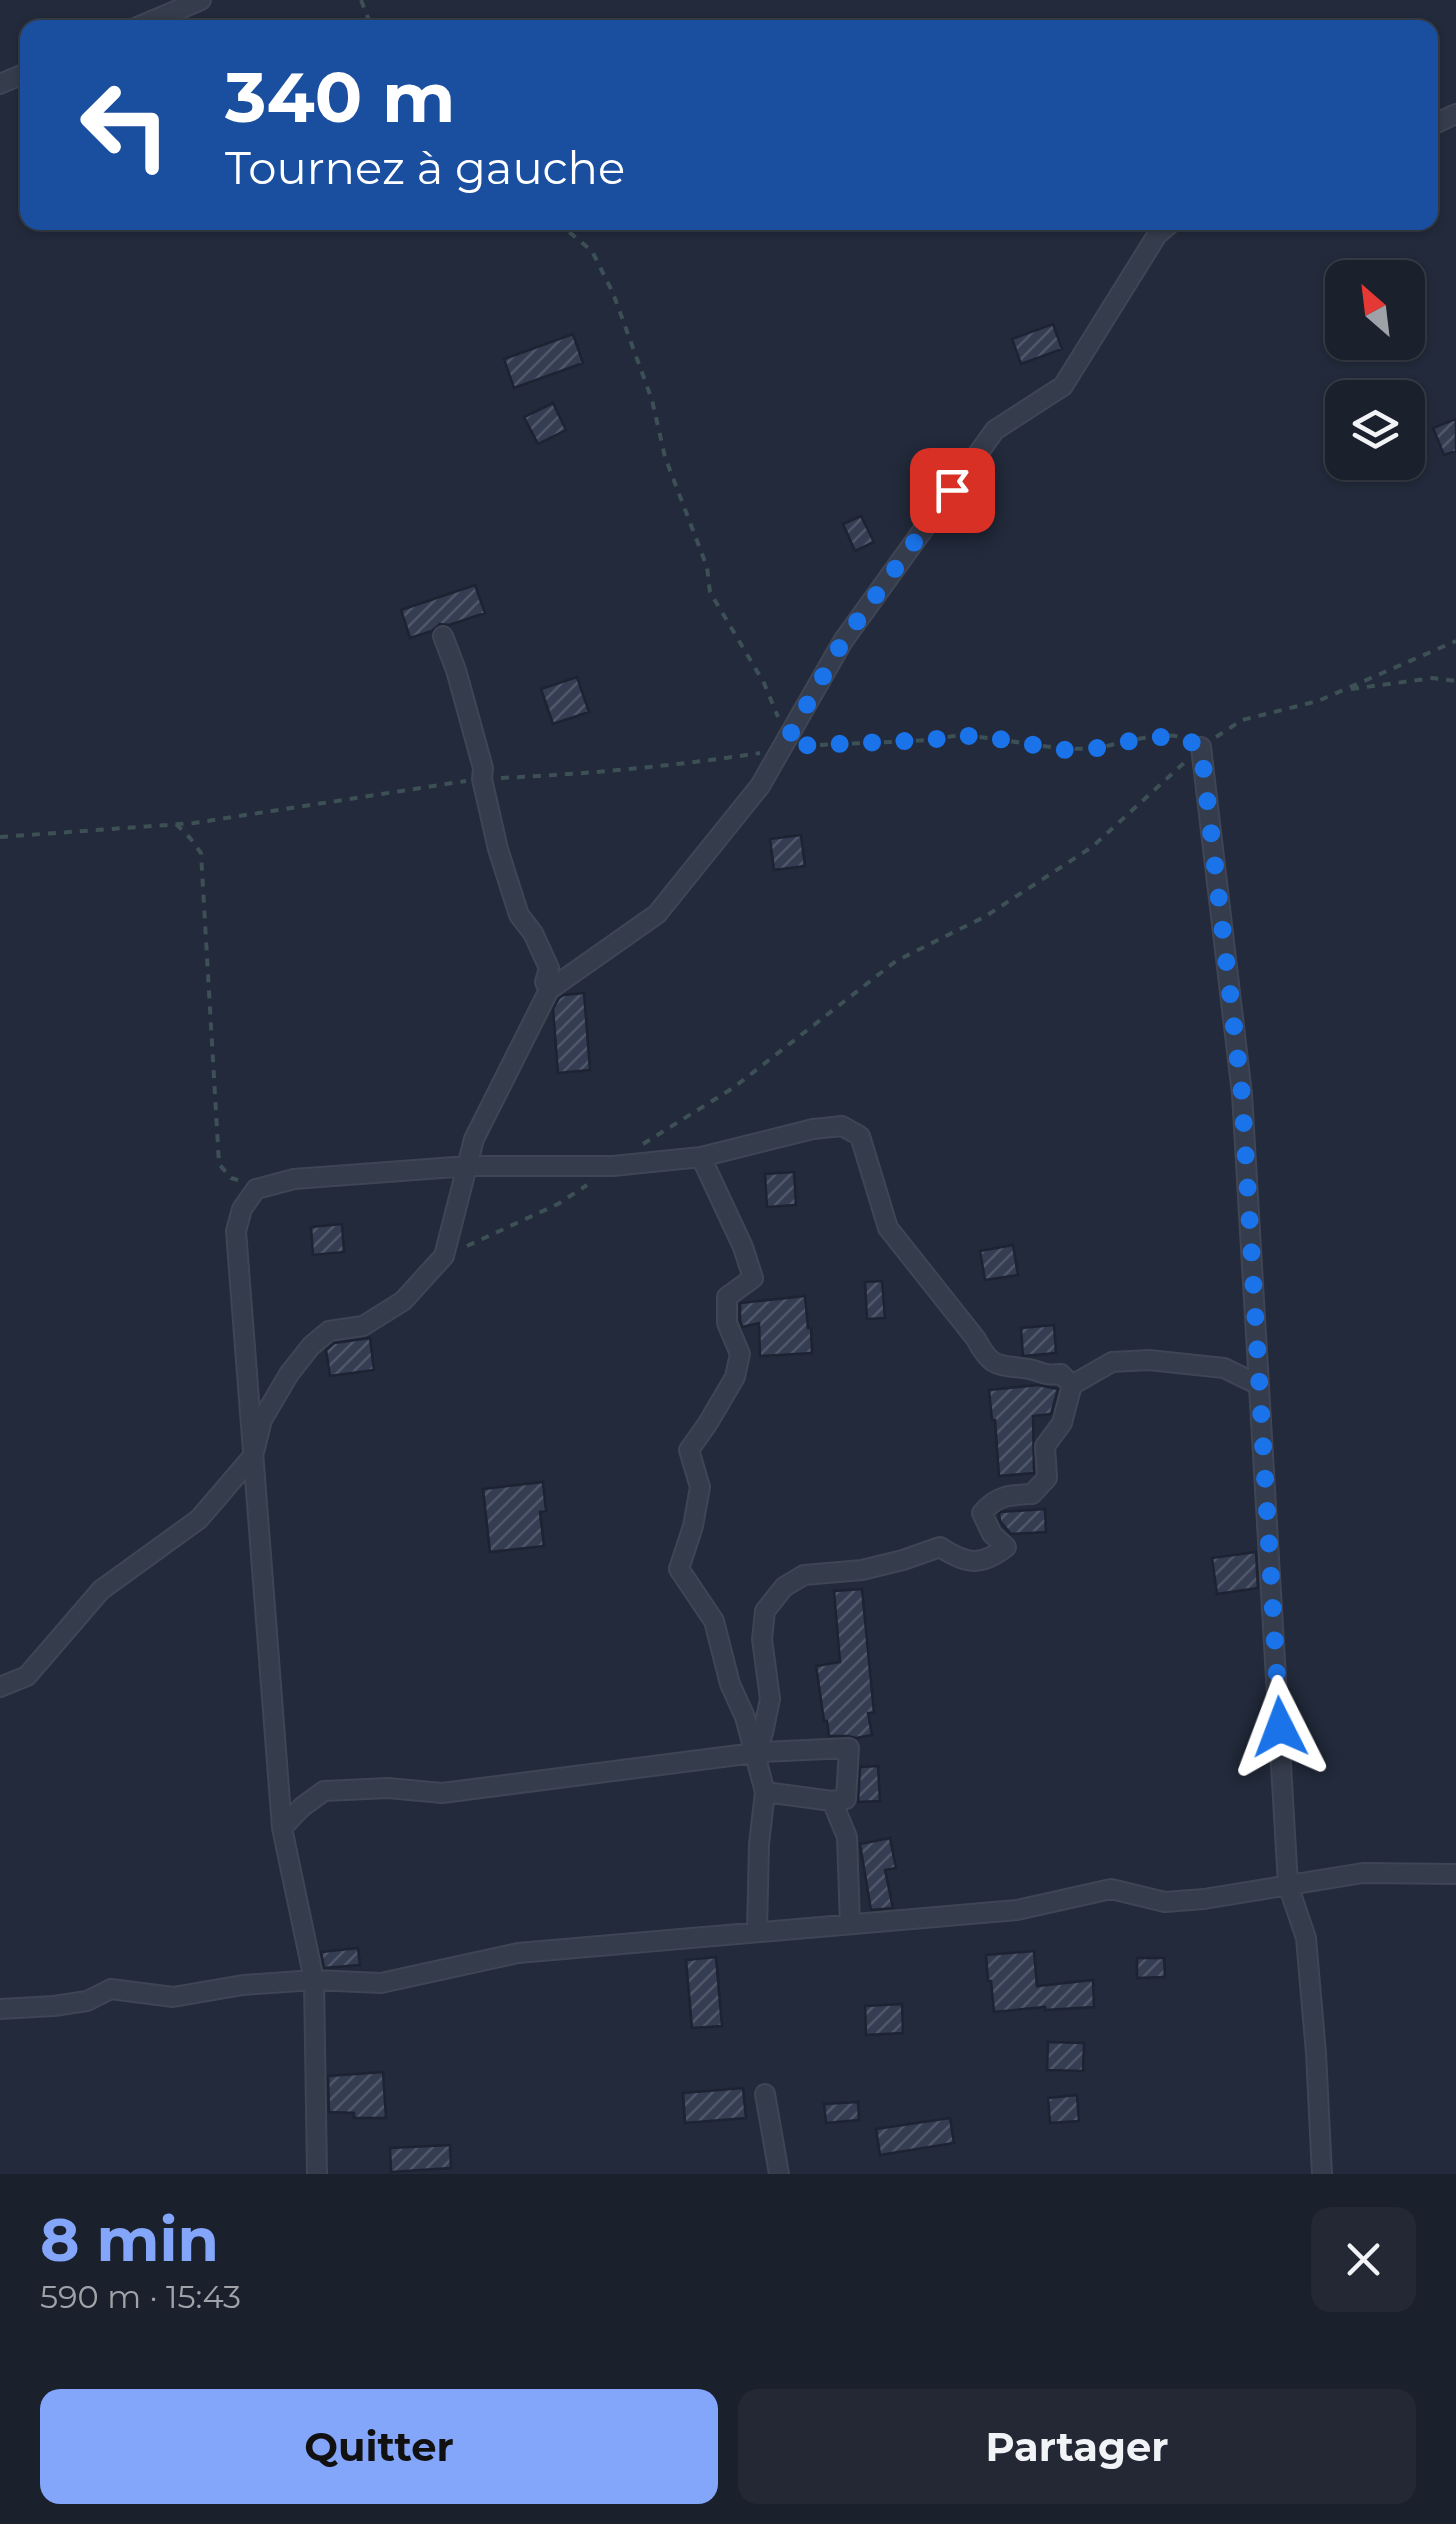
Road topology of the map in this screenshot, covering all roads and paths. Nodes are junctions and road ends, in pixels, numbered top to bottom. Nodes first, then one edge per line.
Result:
1 (201, 0) edge
2 (154, 20) edge
3 (567, 230) edge
4 (1162, 230) edge
5 (443, 636) dead end
6 (1456, 641) edge
7 (1456, 682) edge
8 (1341, 691) junction
9 (785, 743) junction
10 (1201, 747) junction
11 (482, 778) junction
12 (176, 824) junction
13 (0, 837) edge
14 (549, 990) junction
15 (643, 1145) dead end
16 (701, 1157) junction
17 (468, 1166) junction
18 (613, 1166) junction
19 (256, 1189) junction
20 (444, 1256) junction
21 (1072, 1385) junction
22 (1260, 1385) junction
23 (253, 1456) junction
24 (0, 1687) edge
25 (755, 1753) junction
26 (765, 1792) junction
27 (832, 1802) junction
28 (282, 1828) junction
29 (1456, 1874) edge
30 (1288, 1884) junction
31 (850, 1924) junction
32 (757, 1932) junction
33 (314, 1980) junction
34 (0, 2009) edge
35 (765, 2094) dead end
36 (317, 2174) edge
37 (779, 2174) edge
38 (1322, 2174) edge

1 - 2 street
3 - 9 path
4 - 9 street
5 - 11 street
6 - 8 path
7 - 8 path
8 - 10 path
9 - 10 path
9 - 11 path
9 - 14 street
10 - 15 path
10 - 22 street
11 - 12 path
11 - 14 street
12 - 13 path
12 - 19 path
14 - 17 street
16 - 18 street
16 - 21 street
16 - 25 street
17 - 18 street
17 - 19 street
17 - 20 street
18 - 20 path
19 - 23 street
20 - 23 street
21 - 22 street
21 - 25 street
22 - 30 street
23 - 24 street
23 - 28 street
25 - 26 street
25 - 27 street
25 - 28 street
26 - 27 street
26 - 32 street
27 - 31 street
28 - 33 street
29 - 30 street
30 - 31 street
30 - 38 street
31 - 32 street
32 - 33 street
33 - 34 street
33 - 36 street
35 - 37 street

